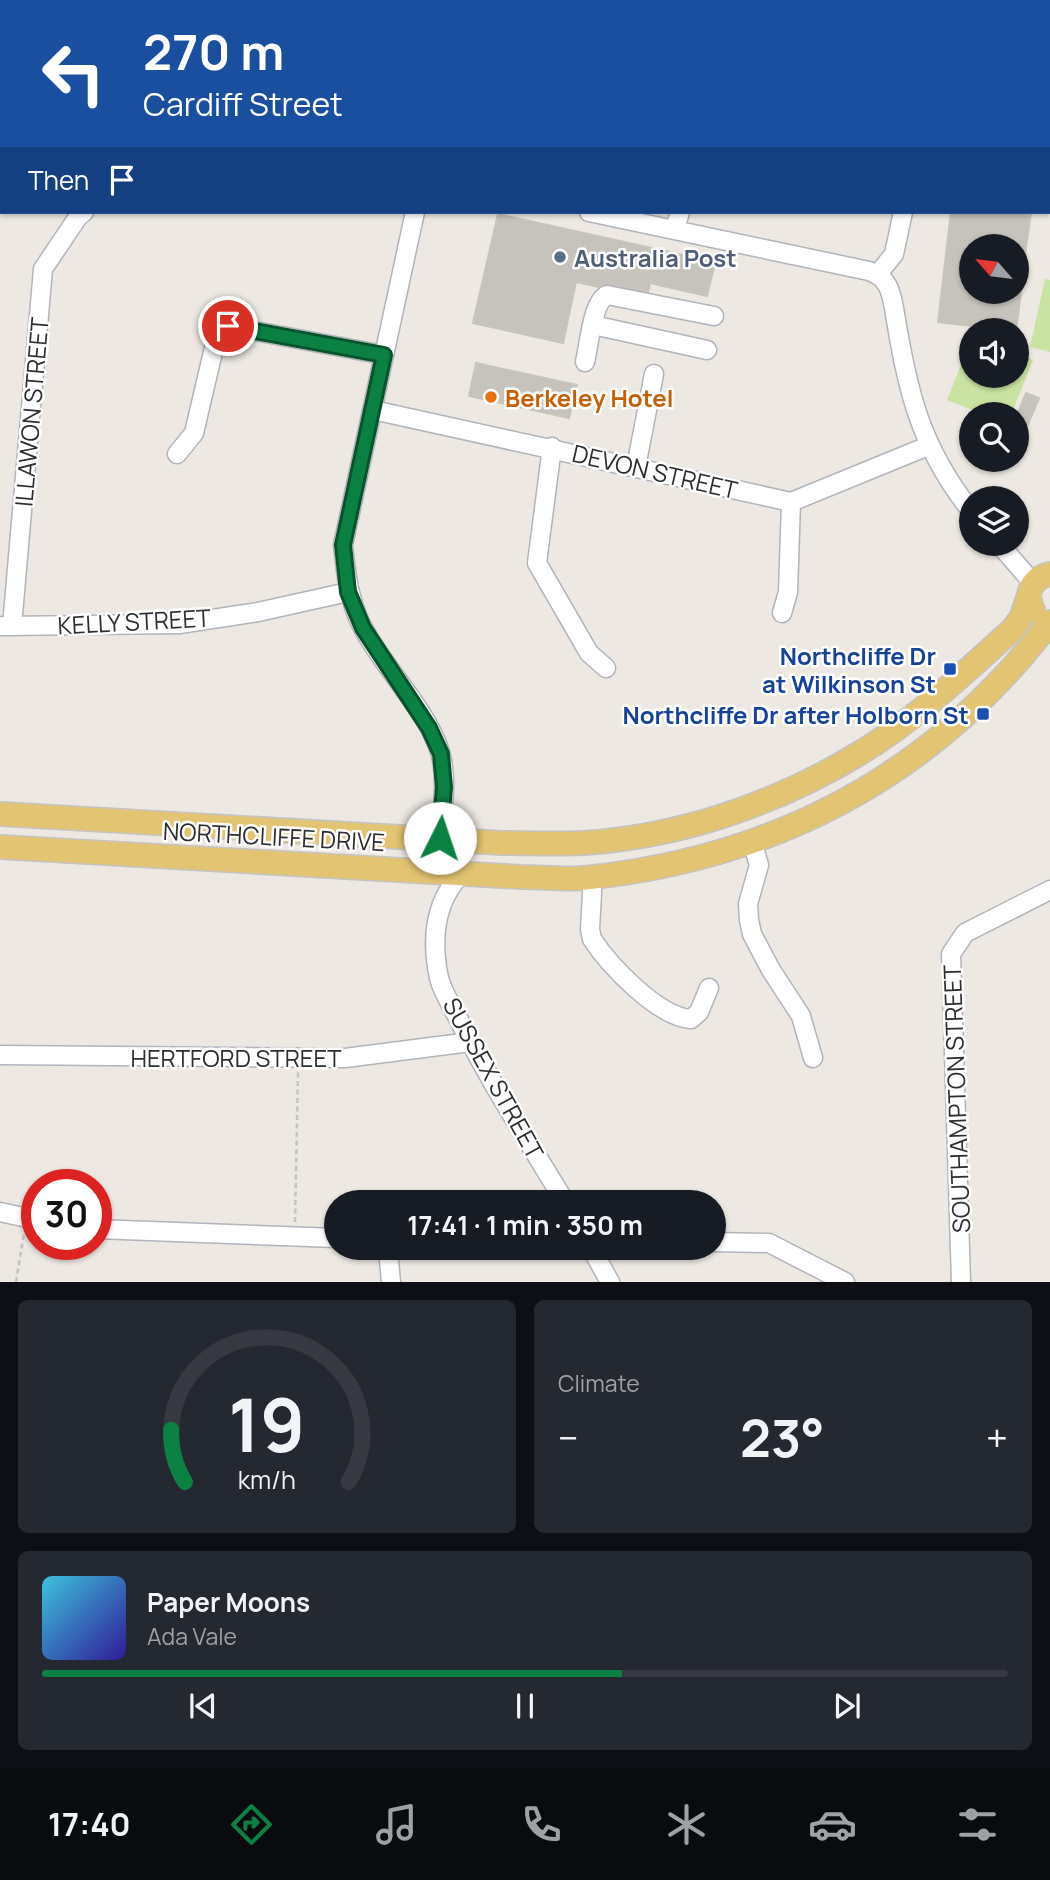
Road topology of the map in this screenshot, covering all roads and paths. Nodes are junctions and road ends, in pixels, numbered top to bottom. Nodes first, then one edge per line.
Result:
1 (82, 214) edge
2 (415, 214) edge
3 (611, 214) edge
4 (903, 214) edge
5 (678, 220) edge
6 (878, 274) junction
7 (714, 316) dead end
8 (593, 325) junction
9 (707, 350) dead end
10 (384, 355) junction
11 (585, 362) dead end
12 (654, 374) dead end
13 (373, 410) junction
14 (928, 446) junction
15 (552, 447) junction
16 (177, 454) dead end
17 (636, 467) junction
18 (959, 493) edge
19 (791, 502) junction
20 (1013, 556) edge
21 (1042, 580) edge
22 (348, 592) junction
23 (782, 613) dead end
24 (1050, 621) edge
25 (6, 626) edge
26 (606, 668) dead end
27 (0, 814) edge
28 (37, 815) junction
29 (440, 838) junction
30 (752, 841) junction
31 (0, 847) edge
32 (34, 849) junction
33 (462, 873) junction
34 (593, 876) junction
35 (1050, 890) edge
36 (709, 988) dead end
37 (470, 1042) junction
38 (0, 1055) edge
39 (298, 1058) junction
40 (813, 1058) dead end
41 (558, 1190) edge
42 (0, 1212) edge
43 (21, 1217) edge
44 (112, 1230) edge
45 (295, 1236) junction
46 (324, 1237) edge
47 (726, 1242) edge
48 (22, 1260) edge
49 (389, 1260) edge
50 (598, 1260) edge
51 (16, 1282) edge
52 (391, 1282) edge
53 (610, 1282) edge
54 (845, 1282) edge
55 (961, 1282) edge

1 - 25 street, ILLAWON STREET
2 - 10 street
3 - 5 street
4 - 6 street
5 - 6 street
6 - 14 street
7 - 8 street
8 - 9 street
8 - 11 street
10 - 13 street
10 - 16 street
12 - 17 street
13 - 15 street, DEVON STREET
13 - 22 street
14 - 18 street
14 - 19 street
15 - 17 street, DEVON STREET
15 - 26 street
17 - 19 street, DEVON STREET
19 - 23 street
20 - 21 street
21 - 24 main road
21 - 29 main road, NORTHCLIFFE DRIVE
22 - 25 street, KELLY STREET
22 - 29 street
24 - 30 main road, NORTHCLIFFE DRIVE
27 - 28 main road, NORTHCLIFFE DRIVE
28 - 29 main road, NORTHCLIFFE DRIVE
28 - 32 main road
30 - 34 main road, NORTHCLIFFE DRIVE
30 - 40 street
31 - 32 main road, NORTHCLIFFE DRIVE
32 - 33 main road, NORTHCLIFFE DRIVE
33 - 34 main road, NORTHCLIFFE DRIVE
33 - 37 street, SUSSEX STREET
34 - 36 street
35 - 55 street, SOUTHAMPTON STREET
37 - 39 street, HERTFORD STREET
37 - 41 street, SUSSEX STREET
38 - 39 street, HERTFORD STREET
39 - 45 path
42 - 43 street
44 - 45 street
45 - 46 street
47 - 54 street
48 - 51 path
49 - 52 street
50 - 53 street

